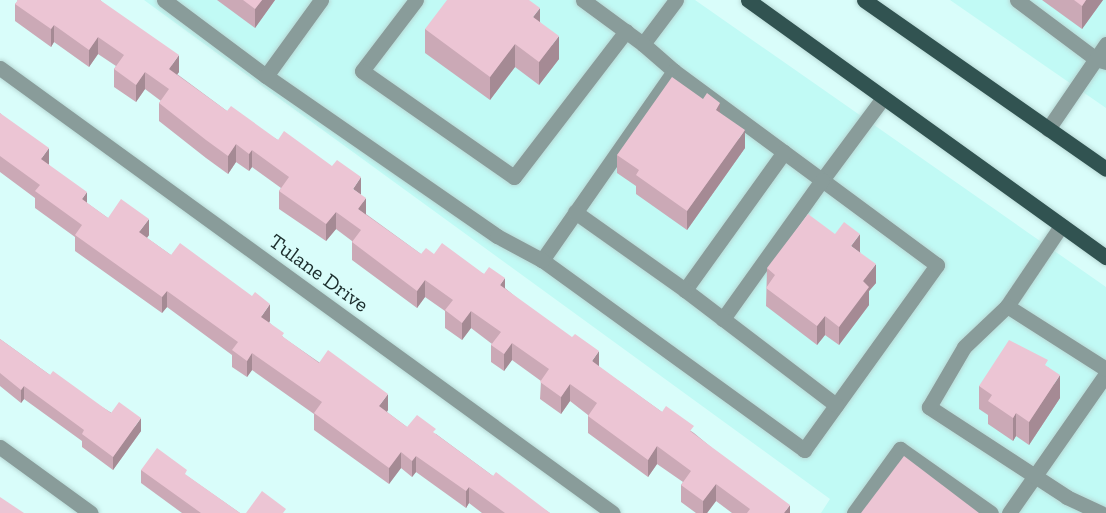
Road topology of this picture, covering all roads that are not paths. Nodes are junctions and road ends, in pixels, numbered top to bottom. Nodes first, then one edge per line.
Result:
1 (164, 0) edge
2 (321, 0) edge
3 (416, 0) edge
4 (583, 0) edge
5 (676, 0) edge
6 (748, 0) edge
7 (864, 0) edge
8 (1017, 0) edge
9 (626, 31) junction
10 (643, 44) junction
11 (1106, 44) edge
12 (1101, 60) edge
13 (0, 68) edge
14 (674, 71) junction
15 (266, 76) junction
16 (883, 98) junction
17 (1048, 129) junction
18 (784, 152) junction
19 (1106, 169) edge
20 (822, 180) junction
21 (575, 212) junction
22 (1061, 226) junction
23 (1106, 257) edge
24 (542, 260) junction
25 (685, 290) junction
26 (1007, 306) junction
27 (723, 319) junction
28 (1106, 369) edge
29 (1106, 374) edge
30 (836, 405) junction
31 (0, 447) edge
32 (1036, 478) junction
33 (91, 513) edge
34 (613, 513) edge
35 (854, 513) edge
36 (991, 513) edge
37 (1009, 513) edge
38 (1101, 513) edge

1 - 15 street
2 - 15 street
3 - 9 street
4 - 9 street
5 - 10 street
6 - 16 main road
7 - 17 main road
8 - 12 street
9 - 10 street
10 - 14 street
11 - 12 street
12 - 17 street
13 - 34 street, Tulane Drive
14 - 18 street
14 - 21 street
15 - 24 street
16 - 20 street
16 - 22 main road
17 - 19 main road
18 - 20 street
18 - 25 street
20 - 27 street
20 - 30 street
21 - 24 street
21 - 25 street
22 - 23 main road
22 - 26 street
24 - 30 street
25 - 27 street
26 - 28 street
26 - 32 street
27 - 30 street
29 - 32 street
31 - 33 street
32 - 37 street
32 - 38 street
35 - 36 street

